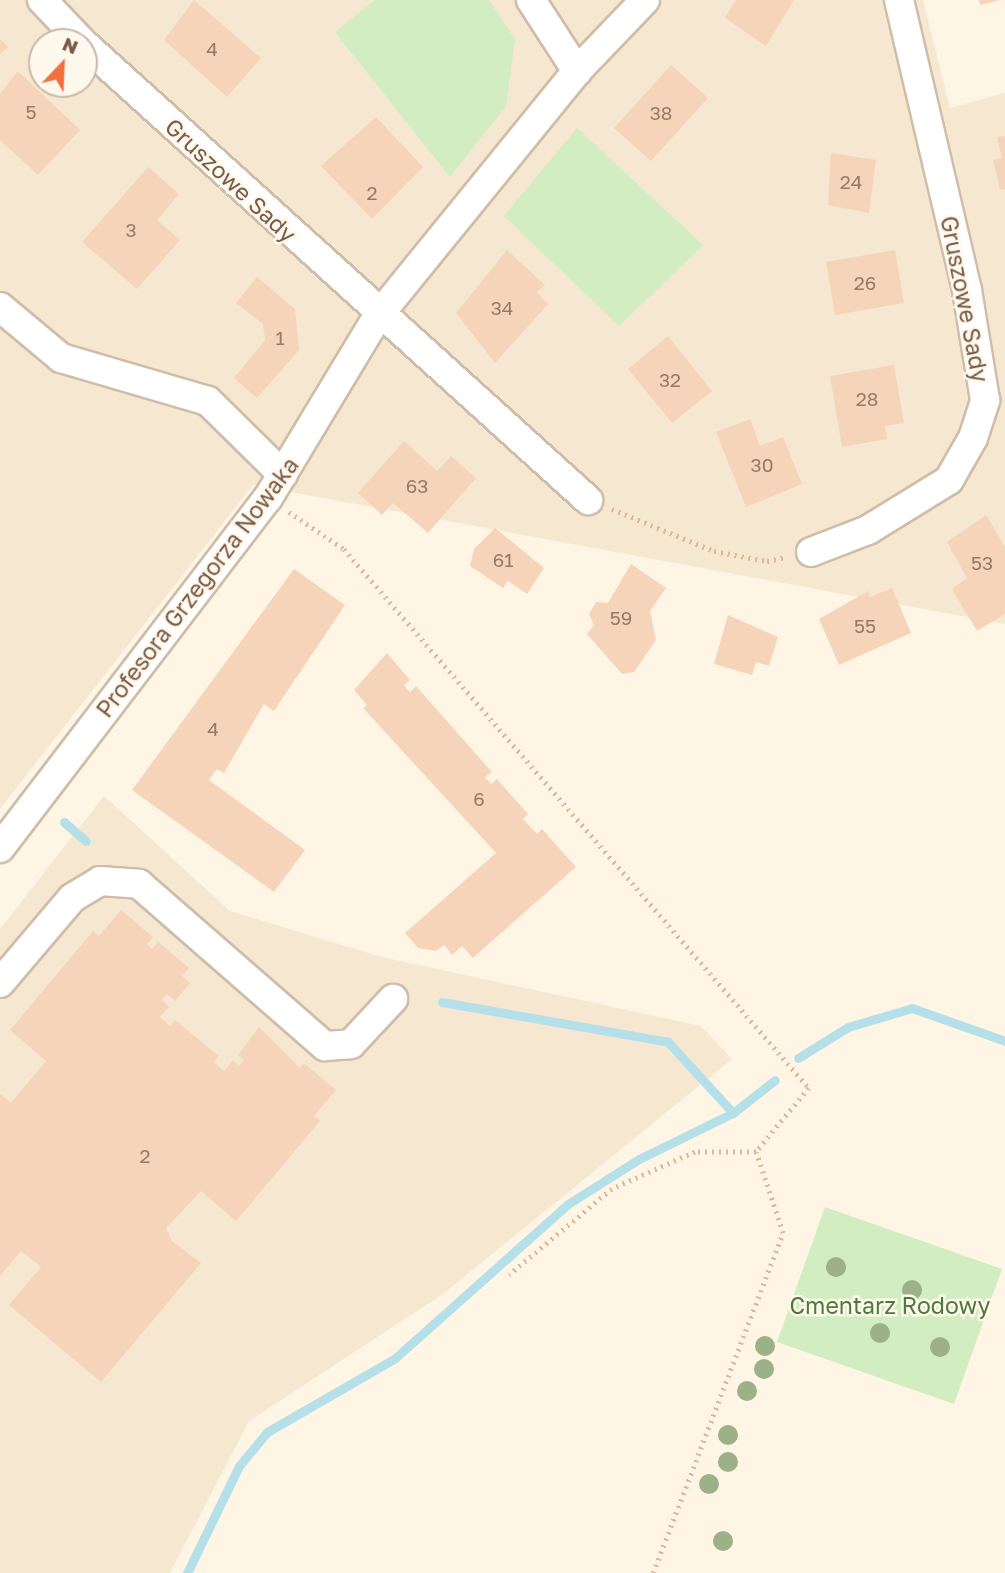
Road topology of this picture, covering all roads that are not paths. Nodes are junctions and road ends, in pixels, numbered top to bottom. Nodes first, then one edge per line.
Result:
1 (42, 0) edge
2 (531, 0) edge
3 (645, 0) edge
4 (900, 0) edge
5 (69, 28) edge
6 (98, 57) edge
7 (578, 71) junction
8 (0, 307) edge
9 (378, 316) junction
10 (275, 487) junction
11 (587, 500) road end
12 (811, 552) road end
13 (0, 848) edge
14 (0, 983) edge
15 (393, 999) dead end

1 - 5 street, Gruszowe Sady
2 - 7 street
3 - 7 street
4 - 12 street, Gruszowe Sady
6 - 9 street, Gruszowe Sady
7 - 9 street
8 - 10 street
9 - 10 street, Profesora Grzegorza Nowaka
9 - 11 street, Gruszowe Sady
10 - 13 street, Profesora Grzegorza Nowaka
14 - 15 street

